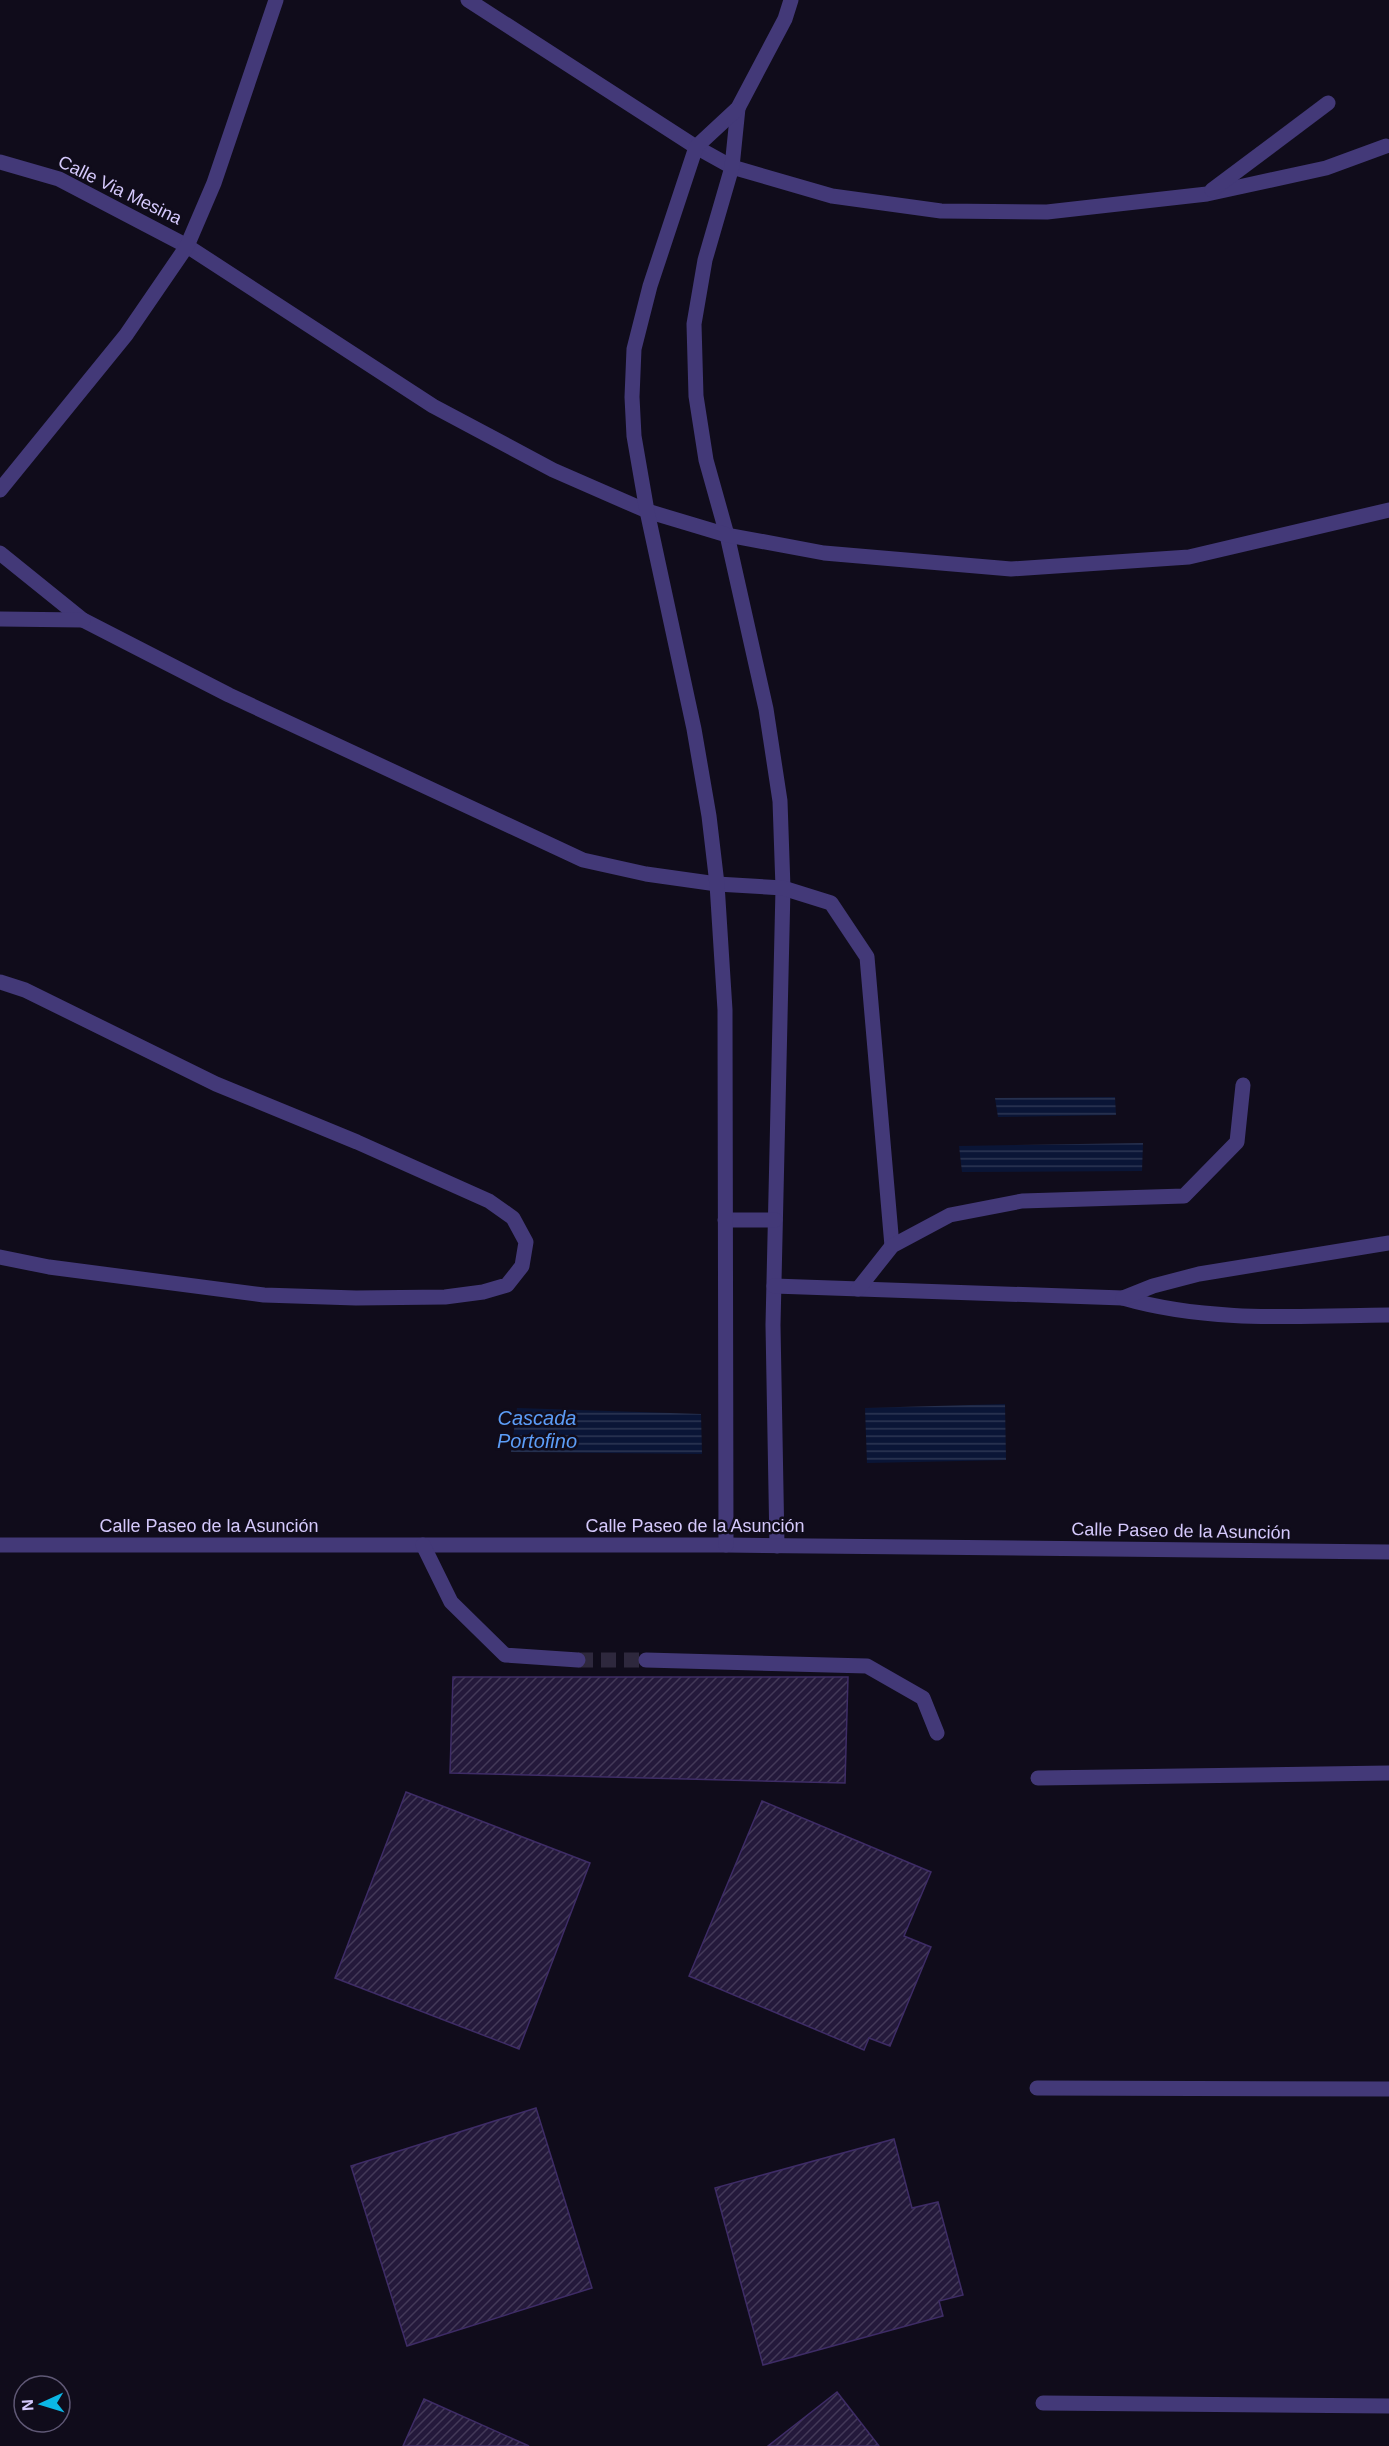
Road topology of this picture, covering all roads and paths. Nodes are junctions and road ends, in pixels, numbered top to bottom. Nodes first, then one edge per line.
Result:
1 (276, 0) edge
2 (468, 0) edge
3 (791, 0) edge
4 (1328, 103) dead end
5 (738, 108) junction
6 (1386, 146) dead end
7 (696, 147) junction
8 (0, 162) edge
9 (732, 167) junction
10 (1207, 194) junction
11 (187, 246) junction
12 (0, 490) edge
13 (1389, 510) edge
14 (647, 511) junction
15 (727, 535) junction
16 (0, 553) edge
17 (0, 619) edge
18 (83, 620) junction
19 (717, 884) junction
20 (783, 888) junction
21 (0, 982) edge
22 (1243, 1085) dead end
23 (724, 1220) junction
24 (775, 1220) junction
25 (1389, 1243) edge
26 (892, 1246) junction
27 (0, 1257) edge
28 (774, 1286) junction
29 (858, 1289) junction
30 (1123, 1298) junction
31 (1389, 1315) edge
32 (0, 1545) edge
33 (423, 1545) junction
34 (726, 1545) junction
35 (777, 1546) junction
36 (1389, 1552) edge
37 (578, 1660) tunnel mouth
38 (646, 1660) tunnel mouth
39 (937, 1733) dead end
40 (1389, 1773) edge
41 (1038, 1778) dead end
42 (1037, 2088) dead end
43 (1389, 2089) edge
44 (1043, 2403) dead end
45 (1389, 2406) edge

1 - 11 street
2 - 7 street
3 - 5 street
4 - 10 street
5 - 7 street
5 - 9 street
6 - 10 street
7 - 9 street
7 - 14 street
8 - 11 street, Calle Via Mesina
9 - 10 street
9 - 15 street
11 - 12 street
11 - 14 street, Calle Via Mesina
13 - 15 street, Calle Via Mesina
14 - 15 street, Calle Via Mesina
14 - 19 street
15 - 20 street
16 - 18 street
17 - 18 street
18 - 19 street
19 - 20 street
19 - 23 street
20 - 24 street
20 - 26 street
21 - 27 street
22 - 26 street
23 - 24 street
23 - 34 street
24 - 28 street
25 - 30 street
26 - 29 street
28 - 29 street
28 - 35 street
29 - 30 street
30 - 31 street
32 - 33 street, Calle Paseo de la Asunción
33 - 34 street, Calle Paseo de la Asunción
33 - 37 street
34 - 35 street, Calle Paseo de la Asunción
35 - 36 street, Calle Paseo de la Asunción
38 - 39 street
40 - 41 street
42 - 43 street
44 - 45 street

